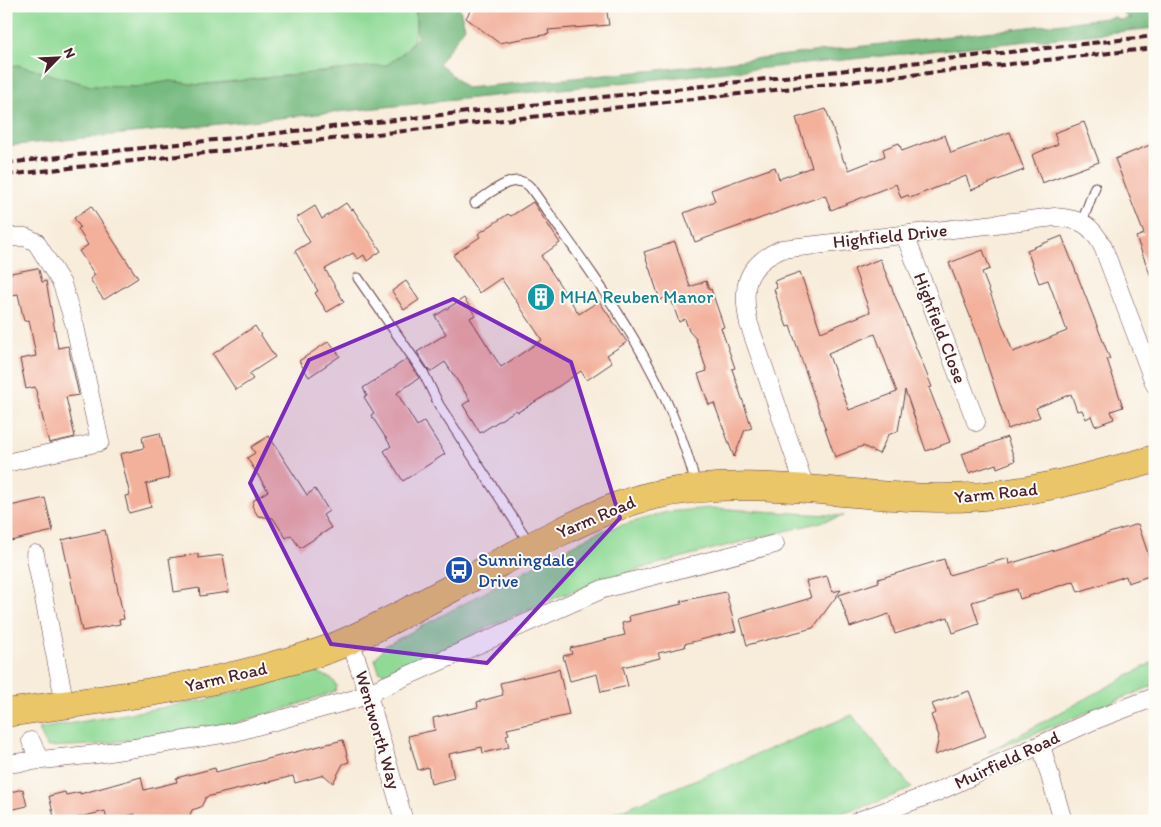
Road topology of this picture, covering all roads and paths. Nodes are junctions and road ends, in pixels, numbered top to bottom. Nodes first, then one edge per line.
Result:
1 (1095, 187) dead end
2 (475, 203) dead end
3 (1082, 222) junction
4 (905, 235) junction
5 (6, 238) edge
6 (358, 278) dead end
7 (1155, 385) edge
8 (976, 422) dead end
9 (1155, 459) edge
10 (6, 463) edge
11 (806, 487) junction
12 (697, 488) junction
13 (775, 544) dead end
14 (531, 546) junction
15 (35, 554) dead end
16 (350, 640) junction
17 (368, 694) junction
18 (1155, 697) edge
19 (65, 704) junction
20 (6, 713) edge
21 (31, 741) dead end
22 (1041, 745) junction
23 (39, 759) junction
24 (14, 763) dead end
25 (404, 821) edge
26 (858, 821) edge
27 (1062, 821) edge

1 - 3 lane
2 - 12 lane
3 - 4 street, Highfield Drive
3 - 7 street
4 - 8 street, Highfield Close
4 - 11 street, Highfield Drive
5 - 10 street
6 - 14 lane
9 - 11 main road, Yarm Road
11 - 12 main road, Yarm Road
12 - 14 main road, Yarm Road
13 - 17 street
14 - 16 main road, Yarm Road
15 - 19 street
16 - 17 street, Wentworth Way
16 - 19 main road, Yarm Road
17 - 23 street
17 - 25 street, Wentworth Way
18 - 22 street, Muirfield Road
19 - 20 main road, Yarm Road
21 - 23 street
22 - 26 street, Muirfield Road
22 - 27 street
23 - 24 street

